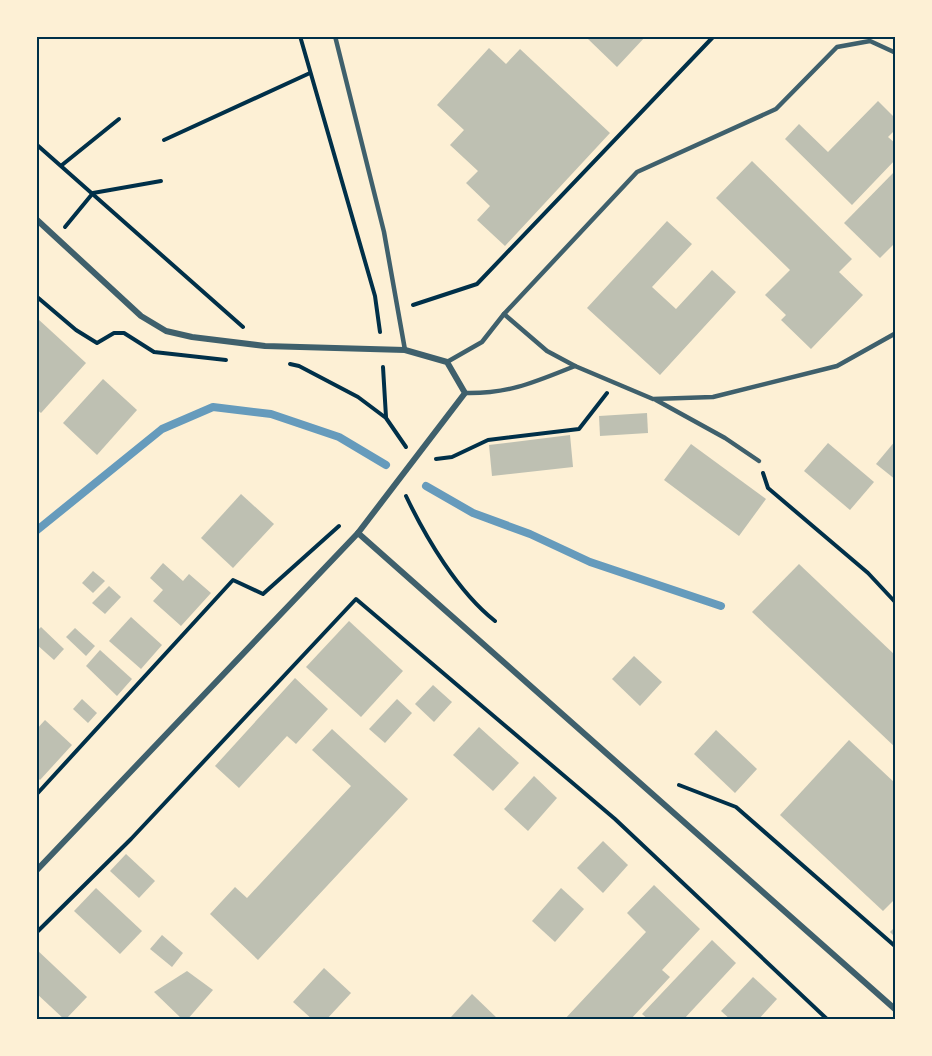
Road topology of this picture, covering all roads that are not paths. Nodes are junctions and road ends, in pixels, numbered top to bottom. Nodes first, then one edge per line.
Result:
1 (335, 36) edge
2 (896, 53) edge
3 (36, 219) edge
4 (504, 314) junction
5 (896, 333) edge
6 (405, 350) junction
7 (447, 362) junction
8 (575, 366) junction
9 (465, 393) junction
10 (653, 399) junction
11 (759, 461) road end
12 (358, 533) junction
13 (36, 871) edge
14 (896, 1010) edge

1 - 6 lane
2 - 4 lane
3 - 6 street
4 - 7 lane
4 - 8 lane
5 - 10 lane
6 - 7 street
7 - 9 street
8 - 9 lane
8 - 10 lane
9 - 12 street
10 - 11 lane
12 - 13 street
12 - 14 street

